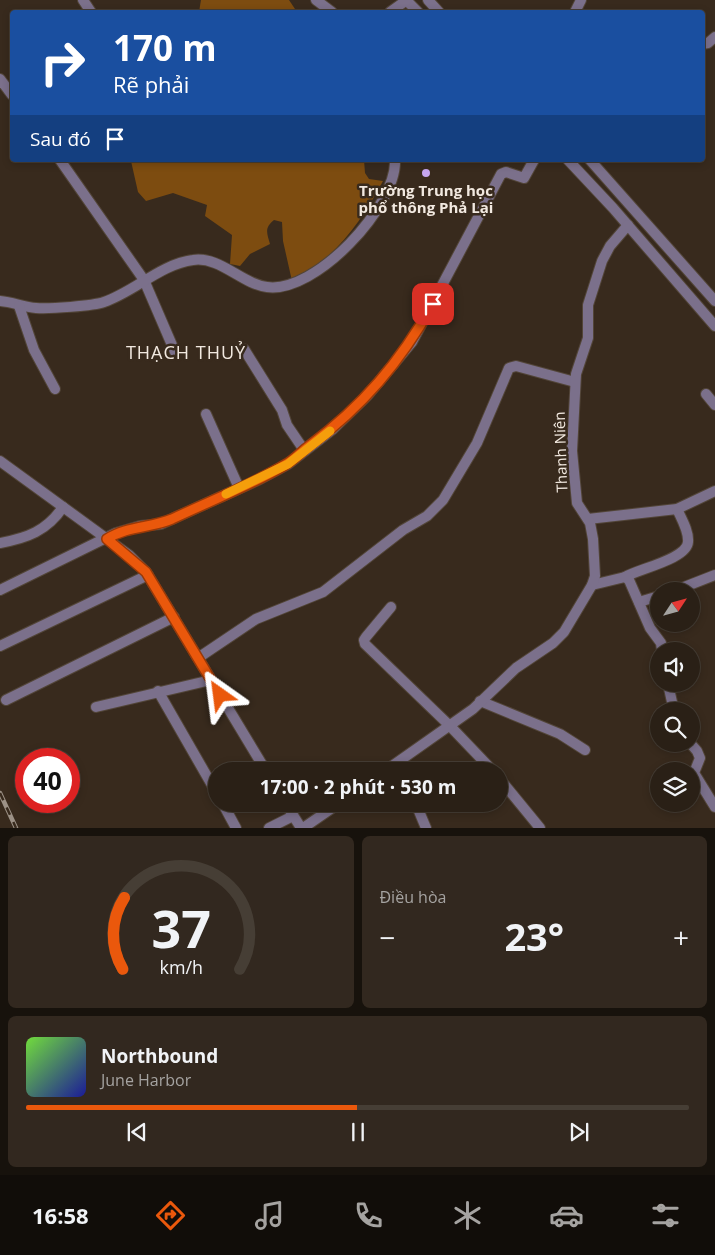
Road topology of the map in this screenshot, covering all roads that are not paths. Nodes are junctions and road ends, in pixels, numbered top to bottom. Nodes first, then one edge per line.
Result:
1 (316, 0) edge
2 (406, 0) edge
3 (428, 0) edge
4 (329, 10) edge
5 (393, 10) edge
6 (416, 10) edge
7 (437, 10) edge
8 (0, 79) edge
9 (10, 92) edge
10 (61, 162) edge
11 (395, 162) edge
12 (533, 162) edge
13 (570, 162) edge
14 (592, 162) edge
15 (628, 225) junction
16 (144, 280) junction
17 (0, 301) edge
18 (715, 301) edge
19 (19, 306) junction
20 (715, 326) edge
21 (244, 349) dead end
22 (175, 352) dead end
23 (575, 382) junction
24 (55, 389) dead end
25 (706, 394) dead end
26 (715, 404) edge
27 (206, 414) dead end
28 (304, 450) junction
29 (0, 461) edge
30 (239, 488) junction
31 (715, 491) edge
32 (63, 507) junction
33 (677, 508) junction
34 (588, 519) junction
35 (107, 539) junction
36 (0, 543) edge
37 (148, 575) junction
38 (715, 575) edge
39 (625, 577) junction
40 (697, 582) edge
41 (592, 585) junction
42 (0, 590) edge
43 (650, 599) edge
44 (639, 602) junction
45 (391, 607) dead end
46 (174, 617) junction
47 (660, 642) edge
48 (0, 646) edge
49 (198, 658) junction
50 (211, 680) junction
51 (158, 691) junction
52 (6, 700) dead end
53 (480, 701) junction
54 (96, 707) dead end
55 (450, 726) junction
56 (585, 750) dead end
57 (698, 752) edge
58 (261, 762) edge
59 (405, 762) edge
60 (484, 762) edge
61 (208, 778) edge
62 (508, 789) edge
63 (715, 807) edge
64 (227, 812) edge
65 (291, 812) edge
66 (326, 812) edge
67 (419, 812) edge
68 (293, 816) junction
69 (236, 828) edge
70 (269, 828) edge
71 (302, 828) edge
72 (426, 828) edge
73 (540, 828) edge

1 - 4 street
2 - 5 street
2 - 6 street
3 - 7 street
8 - 9 street
10 - 16 street
11 - 16 street
12 - 28 street
13 - 15 street
14 - 18 street
15 - 20 street
15 - 23 street, Thanh Niên
16 - 19 street
16 - 22 street
17 - 19 street
19 - 24 street
21 - 28 street
23 - 34 street, Thanh Niên
23 - 49 street
25 - 26 street
27 - 30 street
28 - 30 street
29 - 32 street
30 - 35 street
31 - 33 street
32 - 35 street
32 - 36 street
33 - 34 street
33 - 39 street
34 - 41 street, Thanh Niên
35 - 37 street
35 - 42 street
37 - 46 street
37 - 48 street
38 - 40 street
39 - 41 street
39 - 44 street
41 - 53 street, Thanh Niên
43 - 44 street
44 - 47 street
45 - 55 street
46 - 49 street
46 - 52 street
49 - 50 street
50 - 51 street
50 - 58 street
51 - 54 street
51 - 61 street
53 - 55 street, Thanh Niên
53 - 56 street
55 - 59 street, Thanh Niên
55 - 60 street
57 - 63 street
62 - 73 street
64 - 69 street
65 - 68 street
66 - 71 street
67 - 72 street
68 - 70 street
68 - 71 street

